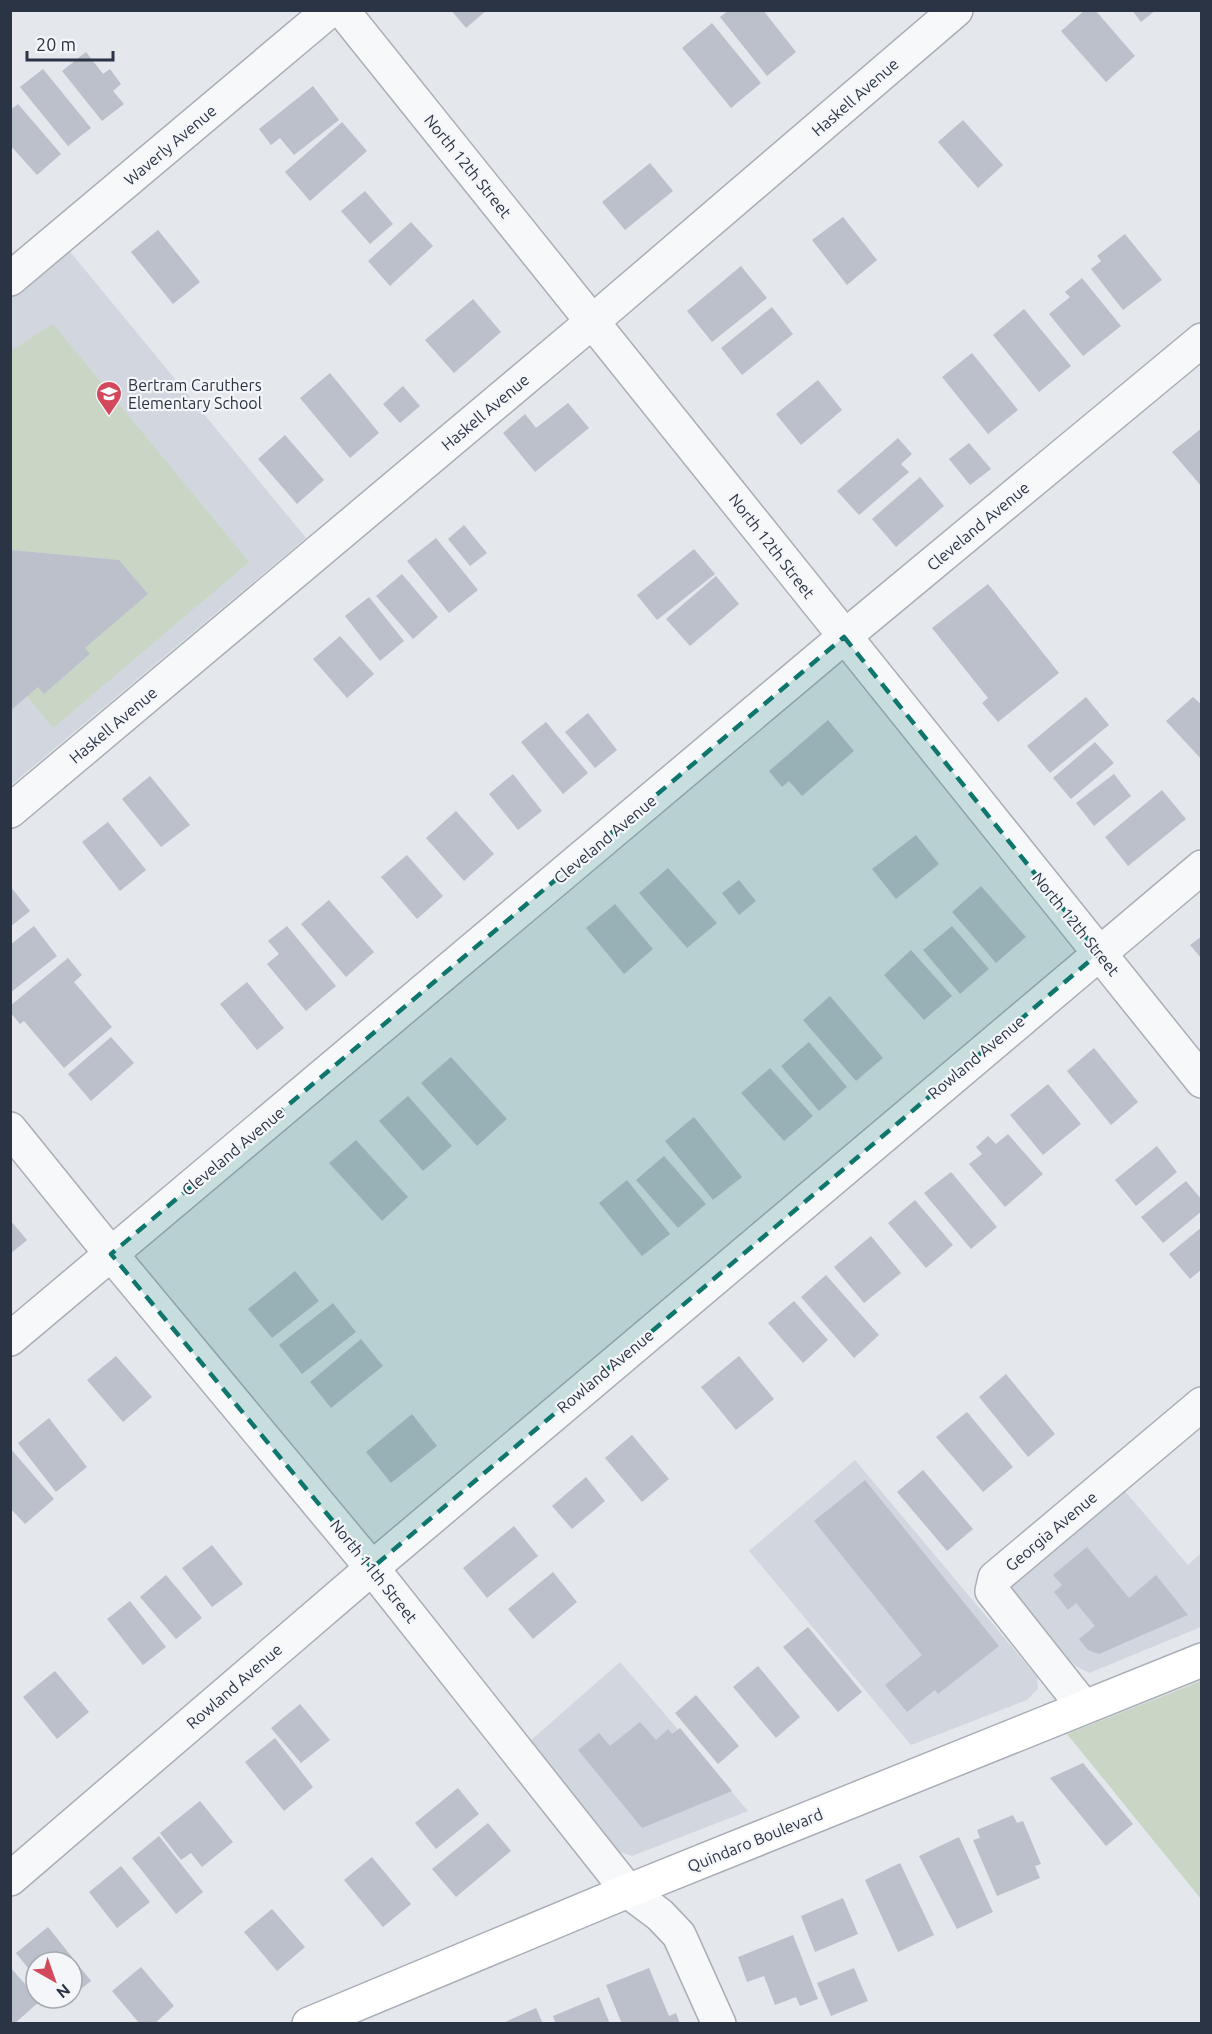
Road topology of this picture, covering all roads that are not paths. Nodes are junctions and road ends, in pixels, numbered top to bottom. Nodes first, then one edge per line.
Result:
1 (330, 10) edge
2 (342, 10) edge
3 (957, 10) edge
4 (10, 279) edge
5 (594, 321) junction
6 (1202, 340) edge
7 (844, 637) junction
8 (10, 811) edge
9 (1202, 867) edge
10 (1099, 953) junction
11 (1202, 1081) edge
12 (10, 1129) edge
13 (111, 1254) junction
14 (10, 1339) edge
15 (1202, 1404) edge
16 (372, 1568) junction
17 (1202, 1660) edge
18 (1083, 1707) junction
19 (10, 1879) edge
20 (628, 1891) junction
21 (309, 2024) edge
22 (718, 2024) edge

1 - 4 street, Waverly Avenue
2 - 5 street, North 12th Street
3 - 5 street, Haskell Avenue
5 - 7 street, North 12th Street
5 - 8 street, Haskell Avenue
6 - 7 street, Cleveland Avenue
7 - 10 street, North 12th Street
7 - 13 street, Cleveland Avenue
9 - 10 street, Rowland Avenue
10 - 11 street, North 12th Street
10 - 16 street, Rowland Avenue
12 - 13 street, North 11th Street
13 - 14 street, Cleveland Avenue
13 - 16 street, North 11th Street
15 - 18 street, Georgia Avenue
16 - 19 street, Rowland Avenue
16 - 20 street, North 11th Street
17 - 18 main road, Quindaro Boulevard
18 - 20 main road, Quindaro Boulevard
20 - 21 main road, Quindaro Boulevard
20 - 22 street, North 11th Street

